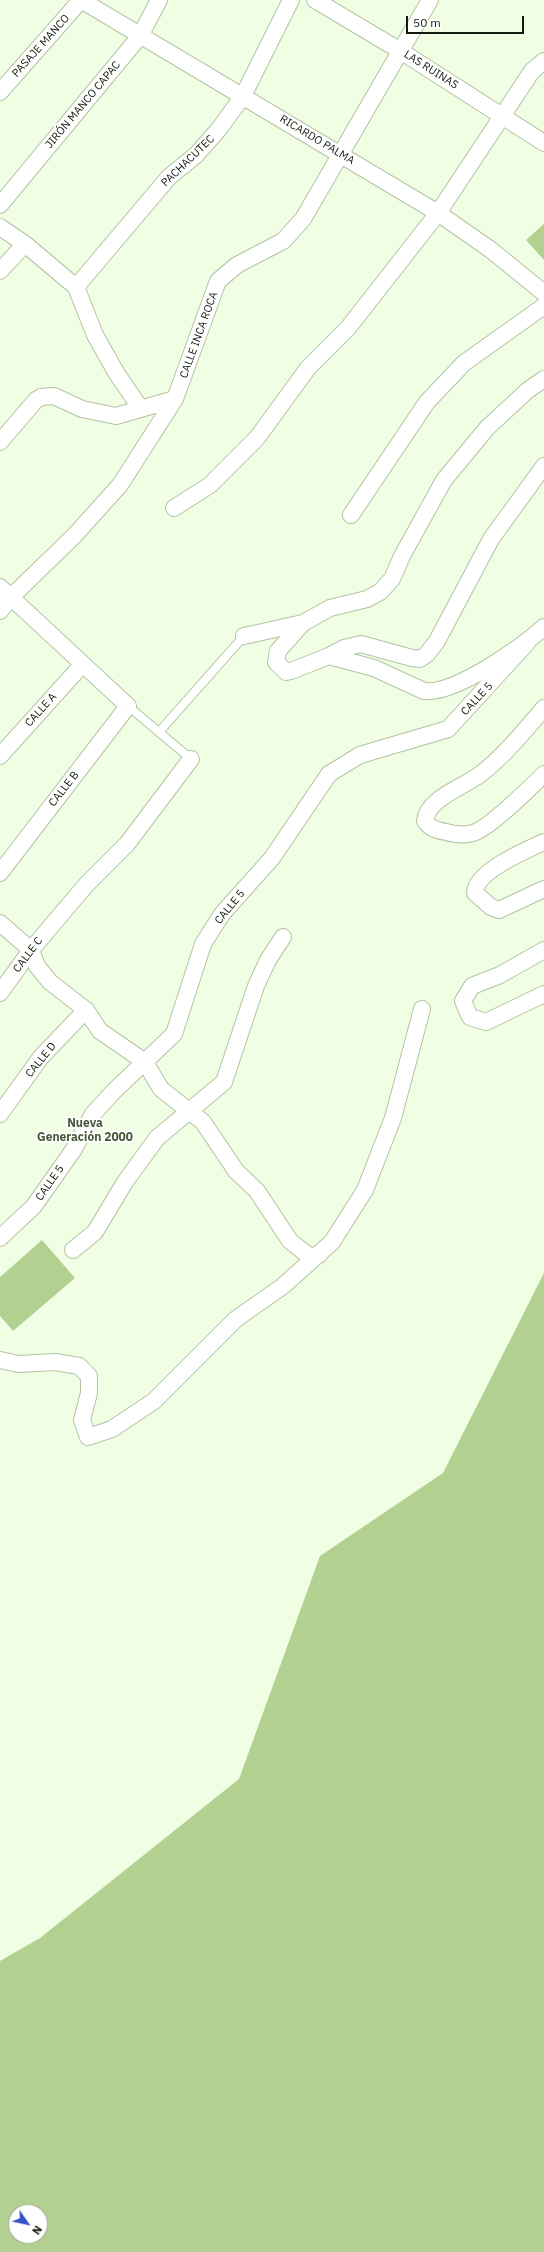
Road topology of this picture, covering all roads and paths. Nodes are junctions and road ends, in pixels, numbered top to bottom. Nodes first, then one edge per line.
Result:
1 (81, 0) edge
2 (159, 0) edge
3 (291, 0) edge
4 (315, 0) edge
5 (430, 0) edge
6 (140, 36) junction
7 (399, 50) junction
8 (544, 61) edge
9 (0, 92) edge
10 (243, 96) junction
11 (504, 116) junction
12 (544, 143) edge
13 (341, 155) junction
14 (0, 205) edge
15 (438, 213) junction
16 (0, 227) edge
17 (25, 244) junction
18 (0, 271) edge
19 (76, 287) junction
20 (544, 293) edge
21 (544, 306) edge
22 (544, 379) edge
23 (175, 399) junction
24 (141, 409) junction
25 (0, 442) edge
26 (544, 466) edge
27 (174, 508) dead end
28 (351, 514) dead end
29 (5, 592) edge
30 (0, 611) edge
31 (303, 624) junction
32 (544, 627) edge
33 (244, 636) joint
34 (527, 643) junction
35 (329, 656) junction
36 (82, 665) junction
37 (128, 706) junction
38 (544, 708) edge
39 (159, 732) junction
40 (0, 756) edge
41 (191, 759) joint
42 (544, 774) edge
43 (544, 842) edge
44 (0, 873) edge
45 (544, 889) edge
46 (0, 923) edge
47 (283, 937) dead end
48 (31, 950) junction
49 (544, 950) edge
50 (0, 993) edge
51 (544, 994) edge
52 (422, 1009) dead end
53 (86, 1010) junction
54 (145, 1062) junction
55 (188, 1112) junction
56 (0, 1114) edge
57 (0, 1238) edge
58 (73, 1250) dead end
59 (319, 1255) junction
60 (0, 1360) edge

1 - 6 street, RICARDO PALMA
1 - 9 street, PASAJE MANCO
2 - 6 street, JIRÓN MANCO CAPAC
3 - 10 street, PACHACUTEC
4 - 7 street, LAS RUINAS
5 - 7 street, CALLE INCA ROCA
6 - 10 street, RICARDO PALMA
6 - 14 street, JIRÓN MANCO CAPAC
7 - 11 street, LAS RUINAS
7 - 13 street, CALLE INCA ROCA
8 - 11 street
10 - 13 street, RICARDO PALMA
10 - 19 street, PACHACUTEC
11 - 12 street, LAS RUINAS
11 - 15 street
13 - 15 street, RICARDO PALMA
13 - 23 street, CALLE INCA ROCA
15 - 20 street, RICARDO PALMA
15 - 27 street
16 - 17 street
17 - 18 street
17 - 19 street
19 - 24 street
21 - 28 street
22 - 31 street
23 - 24 street
23 - 29 street, CALLE INCA ROCA
24 - 25 street
26 - 35 street
29 - 30 street, CALLE INCA ROCA
29 - 36 street
31 - 33 street
31 - 35 street
32 - 34 street
33 - 39 lane
34 - 35 street
34 - 54 street, CALLE 5
36 - 37 street
36 - 40 street, CALLE A
37 - 39 lane
37 - 44 street, CALLE B
38 - 42 street
39 - 41 lane
41 - 48 street, CALLE C
43 - 45 street
46 - 48 street
47 - 55 street
48 - 50 street, CALLE C
48 - 53 street
49 - 51 street
52 - 59 street
53 - 54 street
53 - 56 street, CALLE D
54 - 55 street
54 - 57 street, CALLE 5
55 - 58 street
55 - 59 street
59 - 60 street

